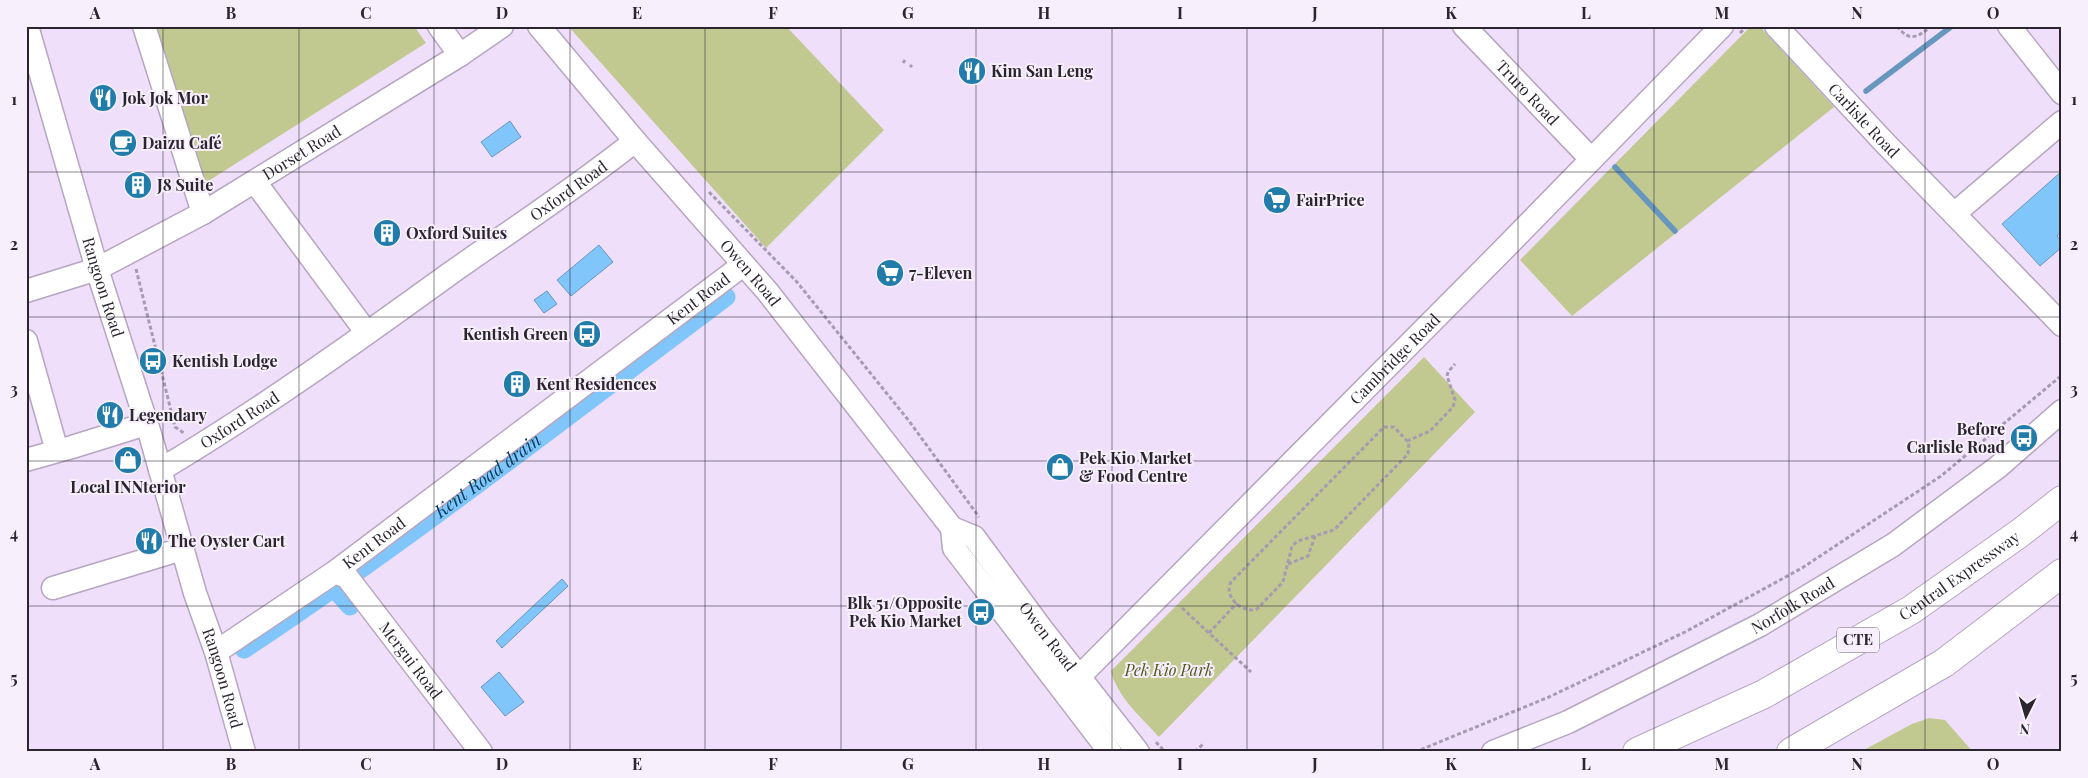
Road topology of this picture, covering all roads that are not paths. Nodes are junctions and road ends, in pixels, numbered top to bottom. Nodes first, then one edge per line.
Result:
1 (27, 26) edge
2 (144, 26) edge
3 (439, 26) edge
4 (502, 26) edge
5 (539, 26) edge
6 (1464, 26) edge
7 (1722, 26) edge
8 (1776, 26) edge
9 (2009, 26) edge
10 (460, 55) junction
11 (2062, 93) edge
12 (2062, 122) edge
13 (635, 141) junction
14 (1591, 160) junction
15 (261, 178) junction
16 (203, 213) junction
17 (1954, 214) junction
18 (743, 265) junction
19 (96, 269) junction
20 (26, 291) edge
21 (2062, 325) edge
22 (373, 329) junction
23 (26, 341) edge
24 (2062, 411) edge
25 (146, 424) junction
26 (55, 444) dead end
27 (26, 460) edge
28 (160, 470) junction
29 (2062, 500) edge
30 (182, 549) junction
31 (341, 574) junction
32 (2062, 574) edge
33 (53, 588) dead end
34 (216, 652) junction
35 (1072, 683) junction
36 (244, 752) edge
37 (482, 752) edge
38 (1110, 752) edge
39 (1138, 752) edge
40 (1493, 752) edge
41 (1637, 752) edge
42 (1791, 752) edge

1 - 19 street, Rangoon Road
2 - 16 street
3 - 10 street
4 - 10 street, Dorset Road
5 - 13 street, Owen Road
6 - 14 street, Truro Road
7 - 14 street, Cambridge Road
8 - 17 street, Carlisle Road
9 - 11 street
10 - 15 street, Dorset Road
12 - 17 street
13 - 18 street, Owen Road
13 - 22 street, Oxford Road
14 - 35 street, Cambridge Road
15 - 16 street, Dorset Road
15 - 22 street
16 - 19 street, Dorset Road
17 - 21 street, Carlisle Road
18 - 31 street, Kent Road
18 - 35 street, Owen Road
19 - 20 street, Dorset Road
19 - 25 street, Rangoon Road
22 - 28 street, Oxford Road
23 - 26 street
24 - 40 street, Norfolk Road
25 - 27 street
25 - 28 street, Rangoon Road
28 - 30 street, Rangoon Road
29 - 41 highway, Central Expressway / CTE
30 - 33 street
30 - 34 street, Rangoon Road
31 - 34 street, Kent Road
31 - 37 street, Mergui Road
32 - 42 highway
34 - 36 street, Rangoon Road
35 - 38 street, Owen Road
35 - 39 street, Owen Road

